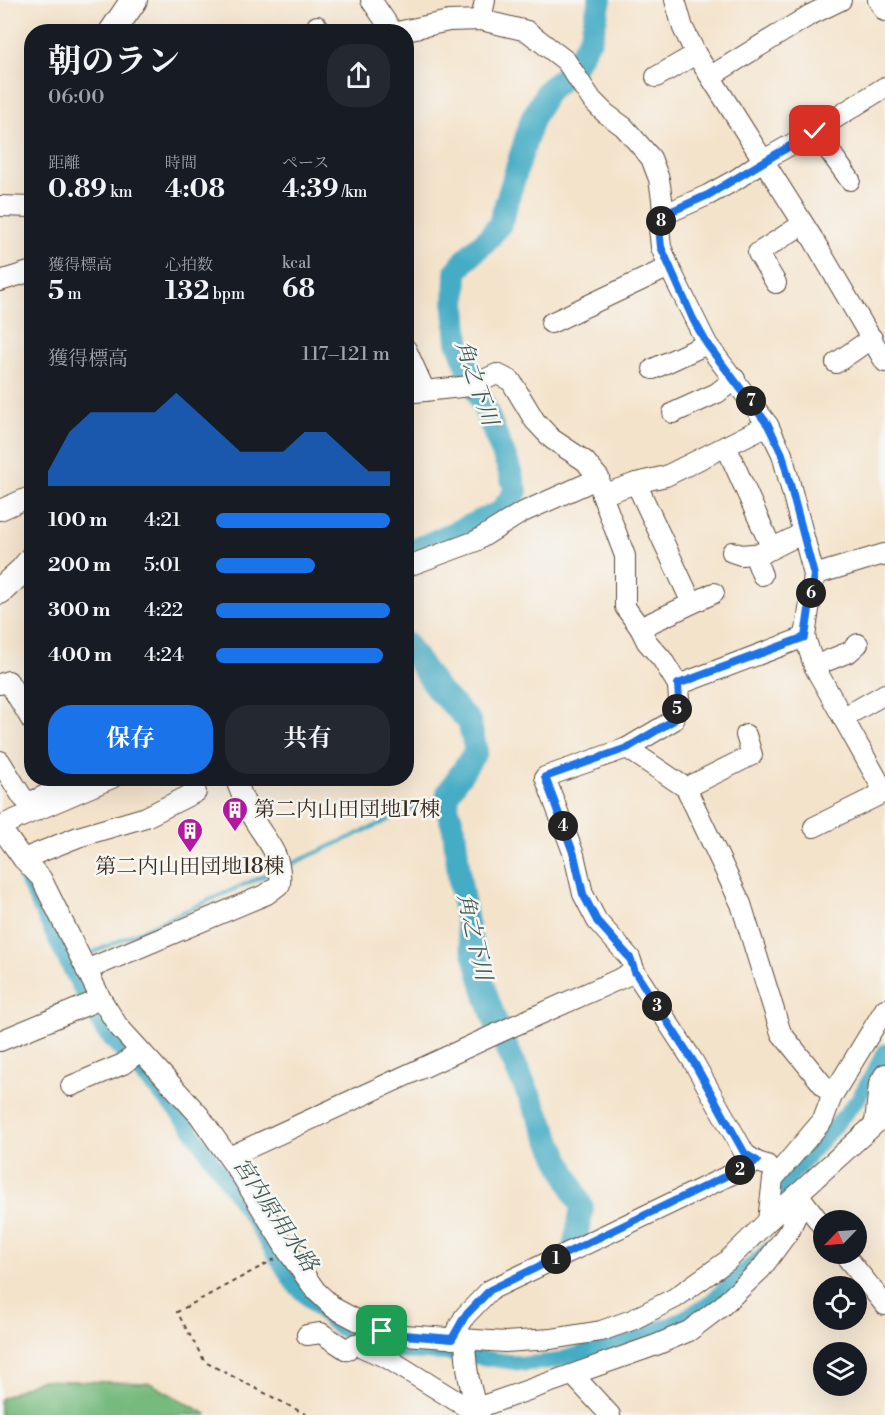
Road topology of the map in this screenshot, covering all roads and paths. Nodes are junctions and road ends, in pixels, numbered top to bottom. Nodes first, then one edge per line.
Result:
1 (134, 0) edge
2 (371, 0) edge
3 (484, 0) edge
4 (675, 0) edge
5 (841, 0) edge
6 (878, 0) edge
7 (885, 11) edge
8 (481, 20) junction
9 (117, 24) edge
10 (389, 24) edge
11 (414, 28) edge
12 (696, 54) junction
13 (711, 75) junction
14 (656, 77) dead end
15 (885, 87) edge
16 (815, 131) junction
17 (762, 161) junction
18 (850, 180) dead end
19 (0, 206) edge
20 (24, 207) edge
21 (663, 215) junction
22 (803, 224) junction
23 (669, 267) junction
24 (24, 274) edge
25 (0, 281) edge
26 (776, 283) dead end
27 (551, 323) dead end
28 (872, 338) junction
29 (707, 344) junction
30 (885, 362) edge
31 (836, 363) dead end
32 (653, 369) dead end
33 (735, 379) junction
34 (416, 392) edge
35 (673, 413) dead end
36 (768, 425) junction
37 (726, 447) junction
38 (636, 483) junction
39 (600, 487) junction
40 (24, 500) edge
41 (0, 510) edge
42 (803, 533) junction
43 (768, 551) junction
44 (732, 552) dead end
45 (885, 556) edge
46 (414, 564) edge
47 (24, 571) edge
48 (762, 575) dead end
49 (814, 575) junction
50 (0, 591) edge
51 (714, 593) dead end
52 (692, 603) junction
53 (640, 628) junction
54 (805, 637) junction
55 (858, 644) dead end
56 (814, 666) junction
57 (0, 684) edge
58 (678, 684) junction
59 (885, 694) edge
60 (24, 708) edge
61 (844, 717) junction
62 (746, 735) dead end
63 (627, 748) junction
64 (0, 761) edge
65 (60, 786) edge
66 (93, 786) edge
67 (238, 786) edge
68 (686, 788) junction
69 (196, 792) dead end
70 (885, 793) edge
71 (0, 826) edge
72 (814, 827) dead end
73 (23, 859) junction
74 (86, 969) junction
75 (635, 972) junction
76 (93, 1003) junction
77 (885, 1010) edge
78 (0, 1041) edge
79 (133, 1057) junction
80 (885, 1074) edge
81 (71, 1086) dead end
82 (832, 1096) junction
83 (880, 1119) edge
84 (229, 1157) junction
85 (757, 1161) junction
86 (780, 1170) junction
87 (800, 1197) junction
88 (813, 1214) edge
89 (768, 1221) junction
90 (272, 1260) dead end
91 (852, 1264) edge
92 (885, 1305) edge
93 (307, 1335) dead end
94 (359, 1335) junction
95 (459, 1340) junction
96 (573, 1375) junction
97 (470, 1409) edge
98 (307, 1415) edge
99 (610, 1415) edge

1 - 9 main road
2 - 10 street
3 - 8 street
4 - 12 street
5 - 13 street
6 - 7 street
8 - 11 street
8 - 21 street
12 - 13 street
12 - 14 street
13 - 17 street
15 - 16 street
16 - 17 street
16 - 18 street
17 - 21 street
17 - 22 street
19 - 20 street
21 - 23 street
22 - 26 street
22 - 28 street
23 - 27 street
23 - 29 street
24 - 25 street
28 - 30 street
28 - 31 street
29 - 32 street
29 - 33 street
33 - 35 street
33 - 36 street
34 - 39 street
36 - 37 street
36 - 42 street
37 - 38 street
37 - 43 street
38 - 39 street
38 - 52 street
39 - 46 street
39 - 53 street
40 - 41 street
42 - 43 street
42 - 49 street
43 - 44 street
43 - 48 street
45 - 49 street
47 - 50 main road
49 - 54 street
51 - 52 street
52 - 53 street
53 - 58 street
54 - 56 street
54 - 58 street
55 - 56 street
56 - 61 street
57 - 60 street
58 - 63 street
59 - 61 street
61 - 70 street
62 - 68 street
63 - 68 street
63 - 75 street
64 - 65 street
66 - 71 street
67 - 74 street
68 - 82 street
69 - 73 street
70 - 72 street
71 - 73 street
73 - 74 street
74 - 76 street
75 - 84 street
75 - 85 street
76 - 78 street
76 - 79 street
77 - 82 street
79 - 81 street
79 - 84 street
80 - 83 street
82 - 86 street
83 - 87 street
84 - 94 street
85 - 86 street
85 - 95 street
86 - 89 street
87 - 88 street
87 - 89 street
87 - 96 street
89 - 95 street
90 - 98 path
91 - 92 street
93 - 94 street
94 - 95 street
94 - 97 street
95 - 97 street
96 - 97 street
96 - 99 street

